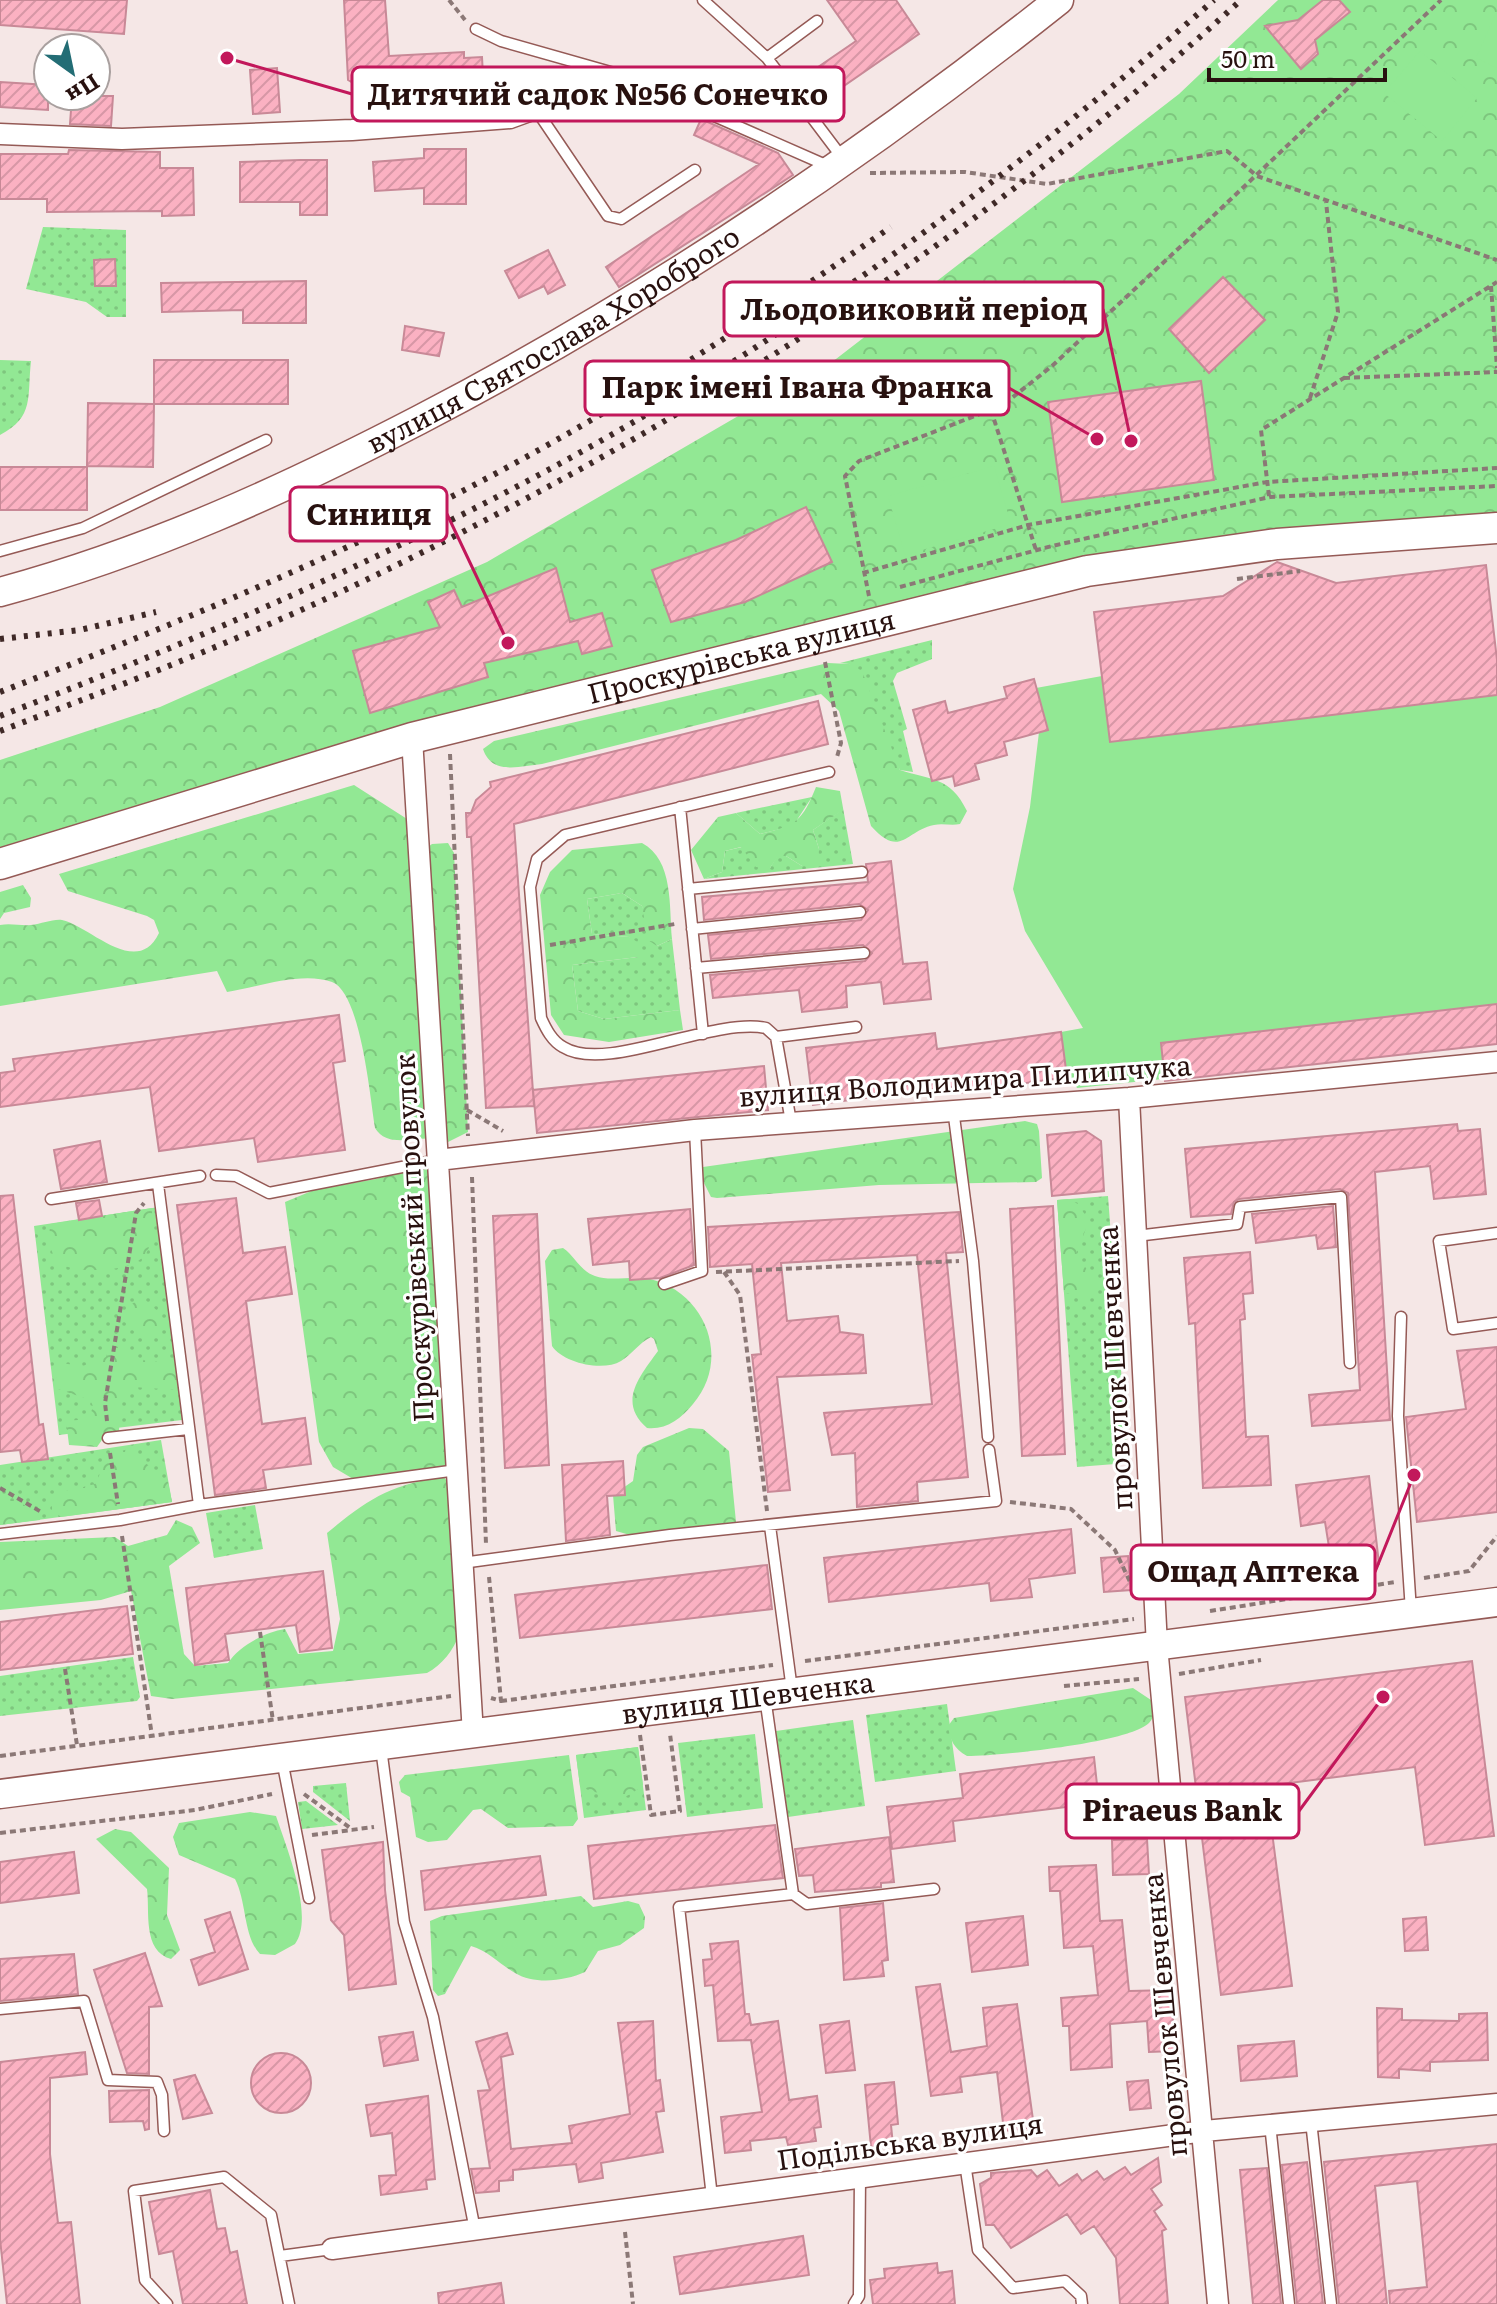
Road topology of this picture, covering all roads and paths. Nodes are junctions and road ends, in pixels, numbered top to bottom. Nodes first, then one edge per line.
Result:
1 (449, 0) edge
2 (703, 0) edge
3 (1059, 0) edge
4 (1441, 0) edge
5 (817, 21) dead end
6 (476, 29) joint
7 (767, 58) junction
8 (621, 75) junction
9 (601, 85) joint
10 (537, 111) junction
11 (0, 134) edge
12 (849, 167) junction
13 (695, 170) dead end
14 (1257, 176) junction
15 (1326, 202) junction
16 (1497, 260) edge
17 (1497, 282) edge
18 (1491, 286) junction
19 (1497, 370) edge
20 (1343, 378) junction
21 (1310, 399) junction
22 (991, 410) junction
23 (266, 440) dead end
24 (1497, 468) edge
25 (1267, 482) junction
26 (1270, 497) dead end
27 (1028, 525) junction
28 (1497, 528) edge
29 (1036, 550) dead end
30 (0, 551) edge
31 (1306, 571) dead end
32 (863, 573) junction
33 (1223, 580) dead end
34 (0, 592) edge
35 (869, 596) dead end
36 (835, 659) dead end
37 (825, 662) junction
38 (810, 665) dead end
39 (412, 738) junction
40 (450, 748) dead end
41 (829, 772) joint
42 (680, 807) junction
43 (0, 864) edge
44 (862, 872) dead end
45 (688, 889) junction
46 (860, 912) dead end
47 (692, 925) junction
48 (535, 947) junction
49 (864, 953) dead end
50 (696, 968) junction
51 (856, 1027) dead end
52 (703, 1034) junction
53 (776, 1037) junction
54 (1497, 1062) edge
55 (1129, 1098) junction
56 (953, 1109) junction
57 (467, 1110) junction
58 (791, 1122) junction
59 (695, 1130) junction
60 (514, 1137) dead end
61 (469, 1157) junction
62 (438, 1160) junction
63 (216, 1175) dead end
64 (200, 1176) dead end
65 (158, 1184) junction
66 (51, 1199) dead end
67 (1497, 1233) edge
68 (1136, 1236) junction
69 (973, 1261) junction
70 (702, 1271) junction
71 (724, 1272) junction
72 (664, 1284) dead end
73 (1401, 1317) dead end
74 (1497, 1323) edge
75 (1350, 1363) dead end
76 (188, 1429) junction
77 (988, 1437) dead end
78 (108, 1438) junction
79 (989, 1450) dead end
80 (457, 1470) junction
81 (0, 1488) edge
82 (996, 1501) junction
83 (199, 1505) junction
84 (120, 1520) junction
85 (770, 1526) junction
86 (66, 1527) junction
87 (0, 1534) edge
88 (1497, 1536) edge
89 (487, 1560) junction
90 (462, 1563) junction
91 (1408, 1580) junction
92 (1133, 1587) dead end
93 (1497, 1602) edge
94 (1199, 1612) dead end
95 (1411, 1613) junction
96 (1155, 1616) junction
97 (260, 1632) dead end
98 (1157, 1646) junction
99 (789, 1663) junction
100 (65, 1669) dead end
101 (470, 1694) junction
102 (779, 1694) junction
103 (501, 1701) junction
104 (273, 1721) junction
105 (669, 1728) dead end
106 (640, 1731) dead end
107 (473, 1734) junction
108 (152, 1736) junction
109 (77, 1745) junction
110 (381, 1746) junction
111 (0, 1756) edge
112 (282, 1758) junction
113 (0, 1794) edge
114 (290, 1795) junction
115 (388, 1825) junction
116 (353, 1830) junction
117 (298, 1837) junction
118 (934, 1889) dead end
119 (793, 1894) junction
120 (309, 1898) dead end
121 (0, 2009) edge
122 (1497, 2104) edge
123 (1311, 2121) junction
124 (1270, 2124) junction
125 (164, 2131) dead end
126 (1204, 2131) junction
127 (965, 2163) junction
128 (860, 2177) junction
129 (712, 2197) junction
130 (622, 2210) junction
131 (475, 2230) junction
132 (332, 2249) joint
133 (280, 2256) junction
134 (167, 2304) edge
135 (289, 2304) edge
136 (633, 2304) edge
137 (854, 2304) edge
138 (1082, 2304) edge
139 (1218, 2304) edge
140 (1289, 2304) edge
141 (1331, 2304) edge

1 - 6 path
2 - 7 lane
3 - 12 main road, вулиця Святослава Хороброго
4 - 14 path
5 - 7 lane
6 - 8 lane
7 - 12 lane
8 - 9 lane
8 - 12 lane
9 - 10 street
10 - 11 street
10 - 13 lane
12 - 14 path
12 - 34 main road, вулиця Святослава Хороброго
14 - 15 path
14 - 22 path
15 - 16 path
15 - 21 path
17 - 18 path
18 - 19 path
18 - 20 path
19 - 20 path
20 - 21 path
21 - 25 path
22 - 27 path
22 - 32 path
23 - 30 lane
24 - 25 path
25 - 26 path
25 - 27 path
27 - 29 path
27 - 32 path
28 - 39 main road, Проскурівська вулиця
31 - 33 path
32 - 35 path
36 - 37 path
37 - 38 path
37 - 41 path
39 - 43 main road, Проскурівська вулиця
39 - 62 street, Проскурівський провулок
40 - 57 path
41 - 42 lane
42 - 45 lane
42 - 48 lane
44 - 45 lane
45 - 47 lane
46 - 47 lane
47 - 48 path
47 - 50 lane
48 - 52 lane
49 - 50 lane
50 - 52 lane
51 - 53 lane
52 - 53 lane
53 - 58 lane
54 - 55 street, вулиця Володимира Пилипчука
55 - 56 street, вулиця Володимира Пилипчука
55 - 68 street, провулок Шевченка
56 - 58 street, вулиця Володимира Пилипчука
56 - 69 lane
57 - 60 path
57 - 61 path
58 - 59 street, вулиця Володимира Пилипчука
59 - 61 street, вулиця Володимира Пилипчука
59 - 70 lane
61 - 62 street, вулиця Володимира Пилипчука
61 - 89 path
62 - 63 lane
62 - 80 street, Проскурівський провулок
64 - 65 lane
65 - 66 lane
65 - 76 lane
65 - 78 path
67 - 74 lane
68 - 75 lane
68 - 96 street, провулок Шевченка
69 - 71 path
69 - 77 lane
70 - 71 path
70 - 72 lane
71 - 85 path
73 - 91 lane
76 - 78 lane
76 - 83 lane
78 - 84 path
79 - 82 lane
80 - 83 lane
80 - 90 street, Проскурівський провулок
81 - 86 path
82 - 85 lane
82 - 92 path
83 - 84 lane
84 - 86 lane
84 - 108 path
85 - 89 lane
85 - 99 lane
86 - 87 lane
88 - 91 path
89 - 90 lane
89 - 103 path
90 - 101 street, Проскурівський провулок
91 - 94 path
91 - 95 lane
93 - 95 main road, вулиця Шевченка
95 - 98 main road, вулиця Шевченка
96 - 98 street, провулок Шевченка
96 - 99 path
97 - 104 path
98 - 102 main road, вулиця Шевченка
98 - 126 street, провулок Шевченка
99 - 102 lane
99 - 103 path
100 - 109 path
101 - 103 path
101 - 104 path
101 - 107 street, Проскурівський провулок
102 - 107 main road, вулиця Шевченка
102 - 119 lane
104 - 108 path
105 - 106 path
107 - 110 main road, вулиця Шевченка
108 - 109 path
109 - 111 path
110 - 112 main road, вулиця Шевченка
110 - 115 lane
112 - 113 main road, вулиця Шевченка
112 - 114 lane
114 - 116 path
114 - 117 lane
115 - 116 path
115 - 131 lane
116 - 117 path
117 - 120 lane
118 - 119 lane
119 - 129 lane
121 - 125 lane
122 - 123 street, Подільська вулиця
123 - 124 street, Подільська вулиця
123 - 141 lane
124 - 126 street, Подільська вулиця
124 - 140 lane
126 - 127 street, Подільська вулиця
126 - 139 street, провулок Шевченка
127 - 128 street, Подільська вулиця
127 - 138 lane
128 - 129 street, Подільська вулиця
128 - 137 lane
129 - 130 street, Подільська вулиця
130 - 131 street, Подільська вулиця
130 - 136 path
131 - 132 street, Подільська вулиця
132 - 133 lane
133 - 134 lane
133 - 135 lane

